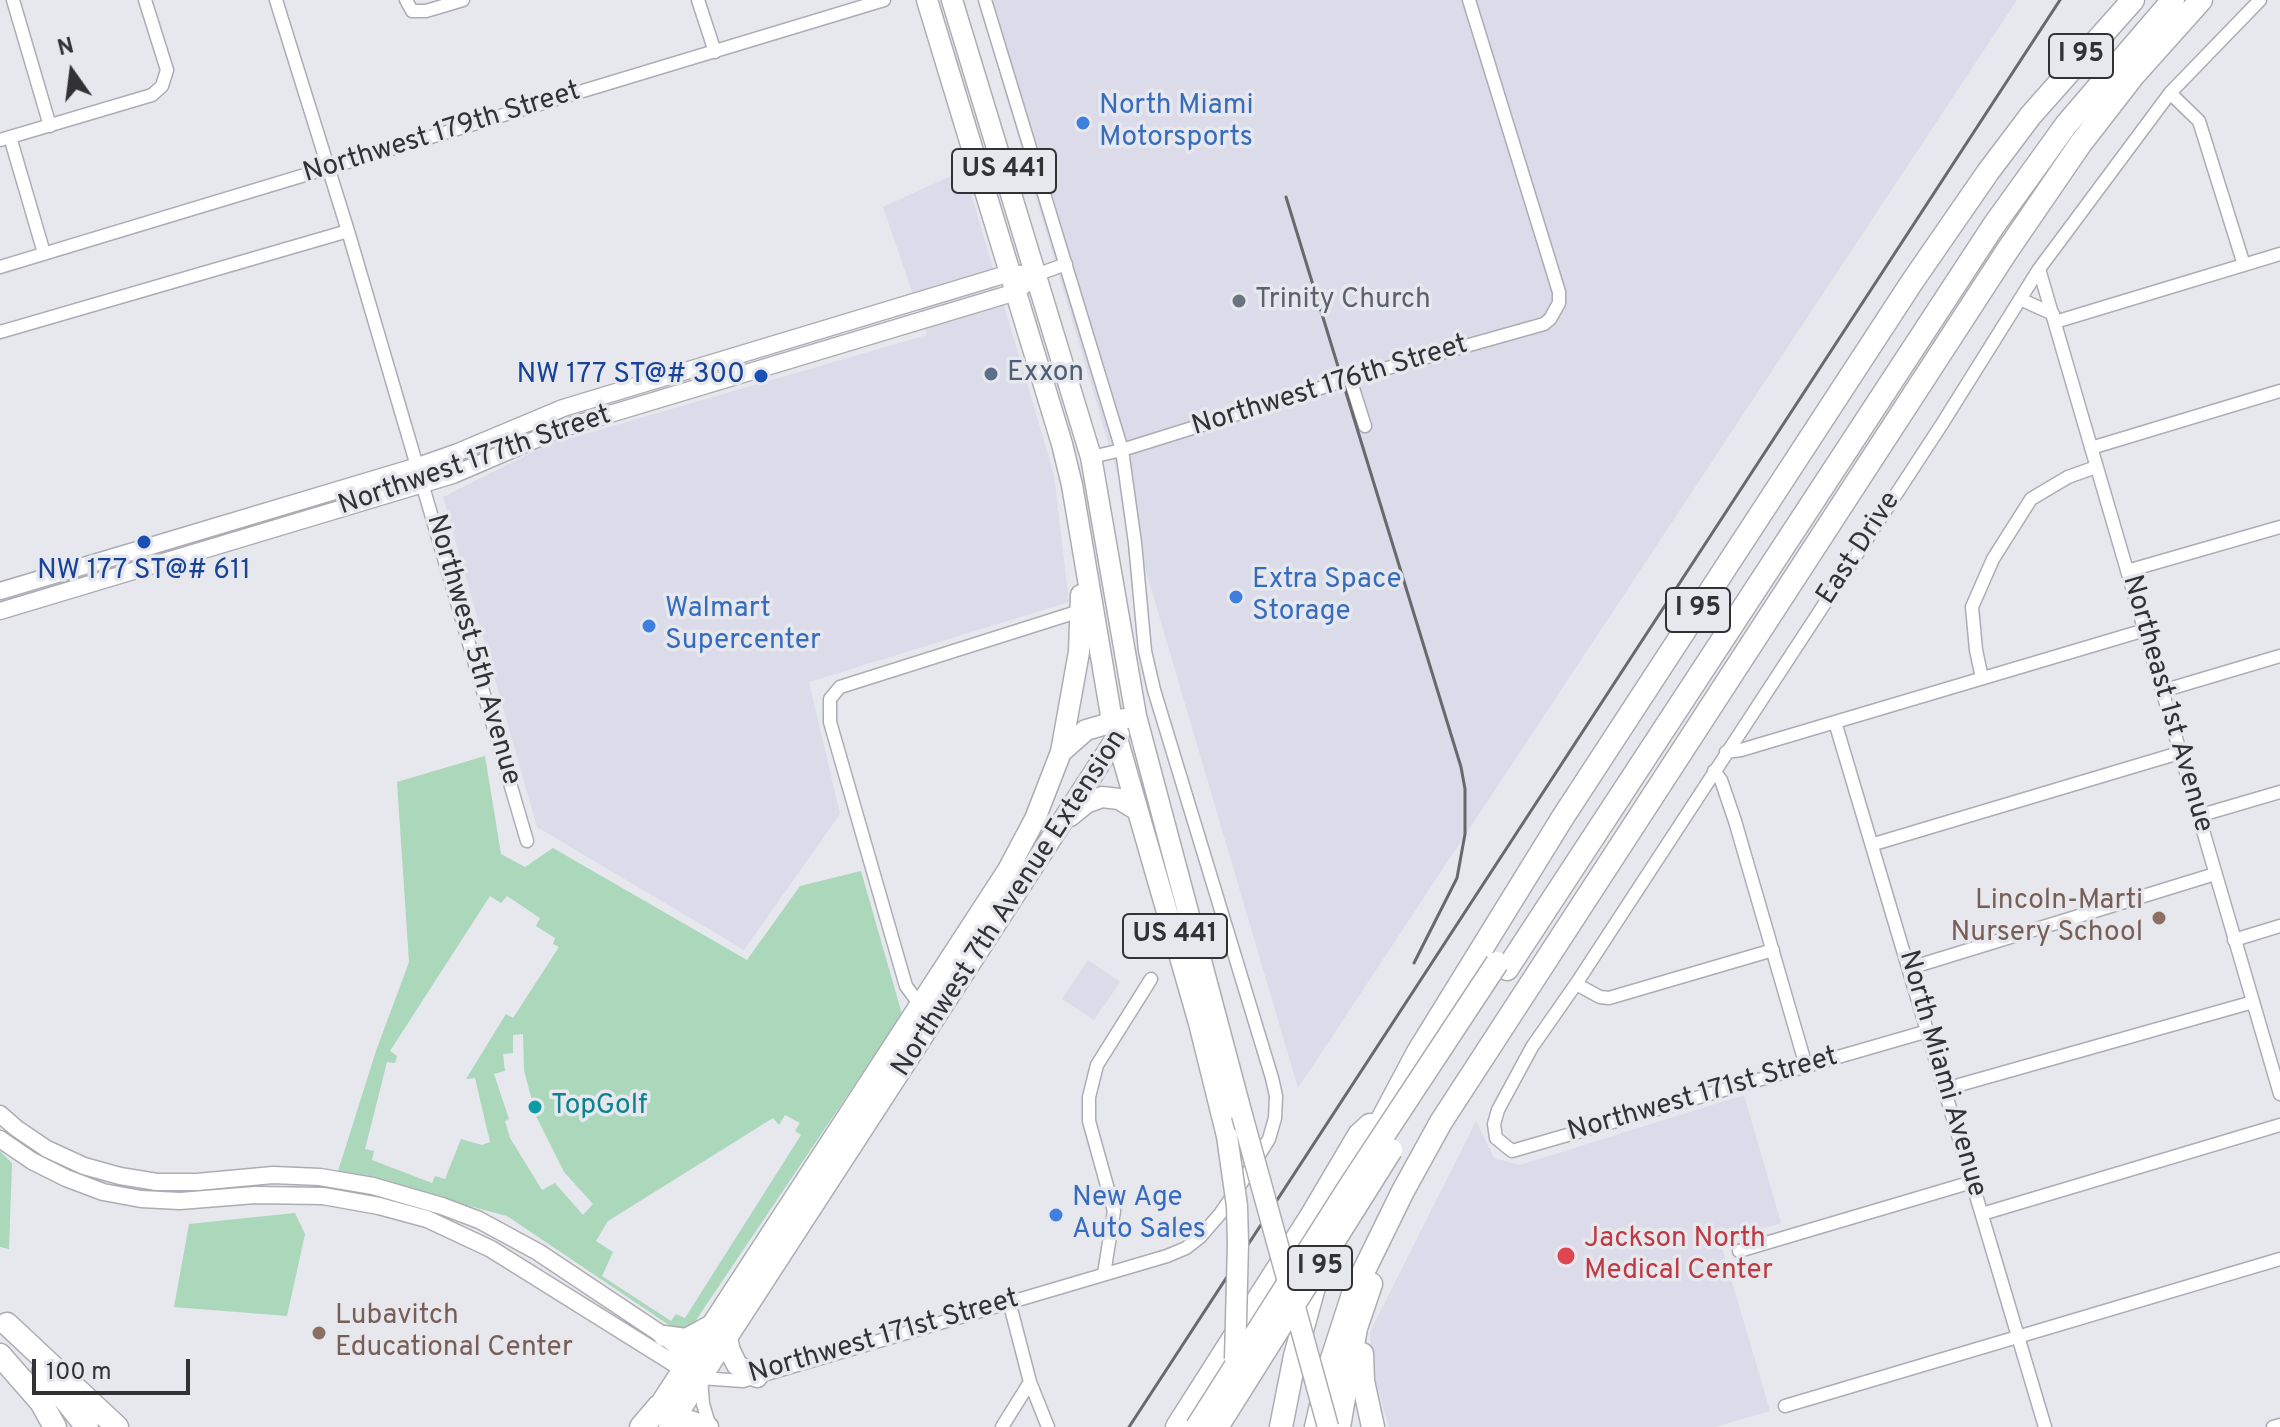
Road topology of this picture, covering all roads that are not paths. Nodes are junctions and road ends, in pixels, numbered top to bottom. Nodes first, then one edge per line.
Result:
1 (13, 0) edge
2 (145, 0) edge
3 (276, 0) edge
4 (463, 0) edge
5 (698, 0) edge
6 (884, 0) edge
7 (927, 0) edge
8 (952, 0) edge
9 (985, 0) edge
10 (1469, 0) edge
11 (2133, 0) edge
12 (2153, 0) edge
13 (2173, 0) edge
14 (2201, 0) edge
15 (2260, 0) edge
16 (409, 5) edge
17 (715, 52) junction
18 (2170, 93) junction
19 (50, 126) junction
20 (5, 138) edge
21 (328, 169) junction
22 (348, 231) junction
23 (44, 253) junction
24 (2280, 254) edge
25 (1066, 264) junction
26 (2244, 265) junction
27 (0, 267) edge
28 (2039, 269) junction
29 (1036, 275) junction
30 (1013, 283) junction
31 (2020, 299) junction
32 (2054, 318) junction
33 (0, 332) edge
34 (1350, 379) junction
35 (2280, 391) edge
36 (1365, 426) dead end
37 (2091, 448) junction
38 (1122, 450) junction
39 (1091, 457) junction
40 (418, 466) junction
41 (2096, 467) junction
42 (424, 485) junction
43 (2280, 527) edge
44 (1082, 547) junction
45 (2127, 571) junction
46 (0, 591) edge
47 (0, 611) edge
48 (1080, 611) junction
49 (2145, 630) junction
50 (2280, 656) edge
51 (1982, 678) junction
52 (2162, 691) junction
53 (1136, 716) junction
54 (1835, 722) junction
55 (1114, 730) junction
56 (1061, 752) junction
57 (1726, 752) junction
58 (2179, 753) junction
59 (1714, 771) junction
60 (2280, 792) edge
61 (1137, 810) junction
62 (2198, 816) junction
63 (1064, 821) junction
64 (527, 841) dead end
65 (1874, 844) junction
66 (2215, 874) junction
67 (2280, 926) edge
68 (2234, 940) junction
69 (1773, 950) junction
70 (1502, 966) junction
71 (1910, 968) junction
72 (1151, 979) dead end
73 (1576, 984) junction
74 (2253, 1002) junction
75 (927, 1012) junction
76 (1928, 1031) junction
77 (2275, 1056) edge
78 (1806, 1066) junction
79 (1945, 1089) junction
80 (2280, 1094) edge
81 (0, 1114) edge
82 (1382, 1116) junction
83 (1494, 1124) joint
84 (2280, 1125) edge
85 (0, 1139) edge
86 (1972, 1182) junction
87 (1982, 1214) junction
88 (1379, 1240) junction
89 (1739, 1251) dead end
90 (2280, 1259) edge
91 (1104, 1274) junction
92 (1009, 1301) junction
93 (1362, 1317) junction
94 (3, 1321) edge
95 (720, 1332) junction
96 (664, 1336) junction
97 (2018, 1338) junction
98 (0, 1355) edge
99 (691, 1369) junction
100 (757, 1377) junction
101 (1030, 1382) junction
102 (1197, 1397) junction
103 (1785, 1406) dead end
104 (666, 1419) edge
105 (2280, 1425) edge
106 (55, 1427) edge
107 (87, 1427) edge
108 (117, 1427) edge
109 (643, 1427) edge
110 (709, 1427) edge
111 (1002, 1427) edge
112 (1048, 1427) edge
113 (1177, 1427) edge
114 (1187, 1427) edge
115 (1197, 1427) edge
116 (1217, 1427) edge
117 (1233, 1427) edge
118 (1281, 1427) edge
119 (1316, 1427) edge
120 (1328, 1427) edge
121 (1339, 1427) edge
122 (1373, 1427) edge
123 (2045, 1427) edge
124 (2273, 1427) edge

1 - 19 street
2 - 19 street
3 - 21 street, Northwest 5th Avenue
4 - 16 street
5 - 17 street
6 - 17 street, Northwest 179th Street
7 - 30 main road, US 441
8 - 29 main road, US 441
9 - 25 street
10 - 34 street, Northwest 176th Street
11 - 82 highway, I 95
12 - 70 highway
13 - 70 highway
14 - 88 highway, I 95
15 - 18 street, East Drive
17 - 21 street, Northwest 179th Street
18 - 26 street
18 - 28 street, East Drive
19 - 20 street
20 - 23 street
21 - 22 street, Northwest 5th Avenue
21 - 23 street, Northwest 179th Street
22 - 33 street
22 - 40 street, Northwest 5th Avenue
23 - 27 street, Northwest 179th Street
24 - 26 street
25 - 29 street, Northwest 177th Street
25 - 38 street
26 - 32 street
28 - 31 street, East Drive
28 - 32 street, Northeast 1st Avenue
29 - 30 street, Northwest 177th Street
29 - 39 main road, US 441
30 - 40 street, Northwest 177th Street
30 - 42 street, Northwest 177th Street
30 - 44 main road, US 441
31 - 32 street
31 - 57 street, East Drive
32 - 37 street, Northeast 1st Avenue
34 - 36 street
34 - 38 street, Northwest 176th Street
35 - 37 street
37 - 41 street, Northeast 1st Avenue
38 - 39 street, Northwest 176th Street
38 - 91 street, Northwest 171st Street
39 - 53 main road, US 441
40 - 42 street, Northwest 5th Avenue
40 - 46 street, Northwest 177th Street
41 - 45 street, Northeast 1st Avenue
41 - 51 street
42 - 47 street, Northwest 177th Street
42 - 64 street, Northwest 5th Avenue
43 - 45 street
44 - 48 main road
44 - 55 main road, US 441
45 - 49 street, Northeast 1st Avenue
48 - 56 main road
48 - 75 street
49 - 51 street
49 - 52 street, Northeast 1st Avenue
50 - 52 street
51 - 54 street
52 - 58 street, Northeast 1st Avenue
53 - 55 main road, Northwest 7th Avenue Extension
53 - 120 main road, US 441, bridge
54 - 57 street
54 - 65 street, North Miami Avenue
55 - 56 main road, Northwest 7th Avenue Extension
55 - 61 main road, US 441
55 - 63 main road, Northwest 7th Avenue Extension
56 - 75 main road, Northwest 7th Avenue Extension
57 - 59 street, East Drive
58 - 62 street, Northeast 1st Avenue
58 - 65 street
59 - 69 street
59 - 73 street, East Drive
60 - 62 street
61 - 63 main road
61 - 117 main road, US 441, bridge
62 - 66 street, Northeast 1st Avenue
63 - 75 main road, Northwest 7th Avenue Extension
65 - 71 street, North Miami Avenue
66 - 68 street, Northeast 1st Avenue
66 - 71 street
67 - 68 street
68 - 74 street, Northeast 1st Avenue
69 - 73 street
69 - 78 street
70 - 115 highway, bridge
70 - 116 highway, bridge
71 - 76 street, North Miami Avenue
72 - 91 street
73 - 83 street, East Drive
74 - 77 street, Northeast 1st Avenue
74 - 79 street
75 - 95 main road, Northwest 7th Avenue Extension
76 - 78 street, Northwest 171st Street
76 - 79 street, North Miami Avenue
77 - 80 street, Northeast 1st Avenue
78 - 83 street, Northwest 171st Street
79 - 86 street, North Miami Avenue
81 - 96 street
82 - 102 highway
82 - 118 highway, I 95
84 - 87 street
85 - 99 street
86 - 87 street, North Miami Avenue
86 - 89 street
87 - 97 street, North Miami Avenue
88 - 93 highway
88 - 119 highway, I 95
90 - 97 street
91 - 92 street, Northwest 171st Street
92 - 100 street, Northwest 171st Street
92 - 101 street
93 - 121 highway
93 - 122 highway
94 - 107 highway
94 - 108 highway
95 - 96 main road
95 - 99 main road, Northwest 7th Avenue Extension
95 - 100 main road
96 - 99 street
97 - 103 street
97 - 123 street, North Miami Avenue
98 - 106 highway
99 - 100 street, Northwest 171st Street
99 - 104 main road, Northwest 7th Avenue Extension
99 - 110 street
101 - 111 street
101 - 112 street
102 - 113 highway
102 - 114 highway
104 - 109 highway
104 - 110 main road
105 - 124 street

